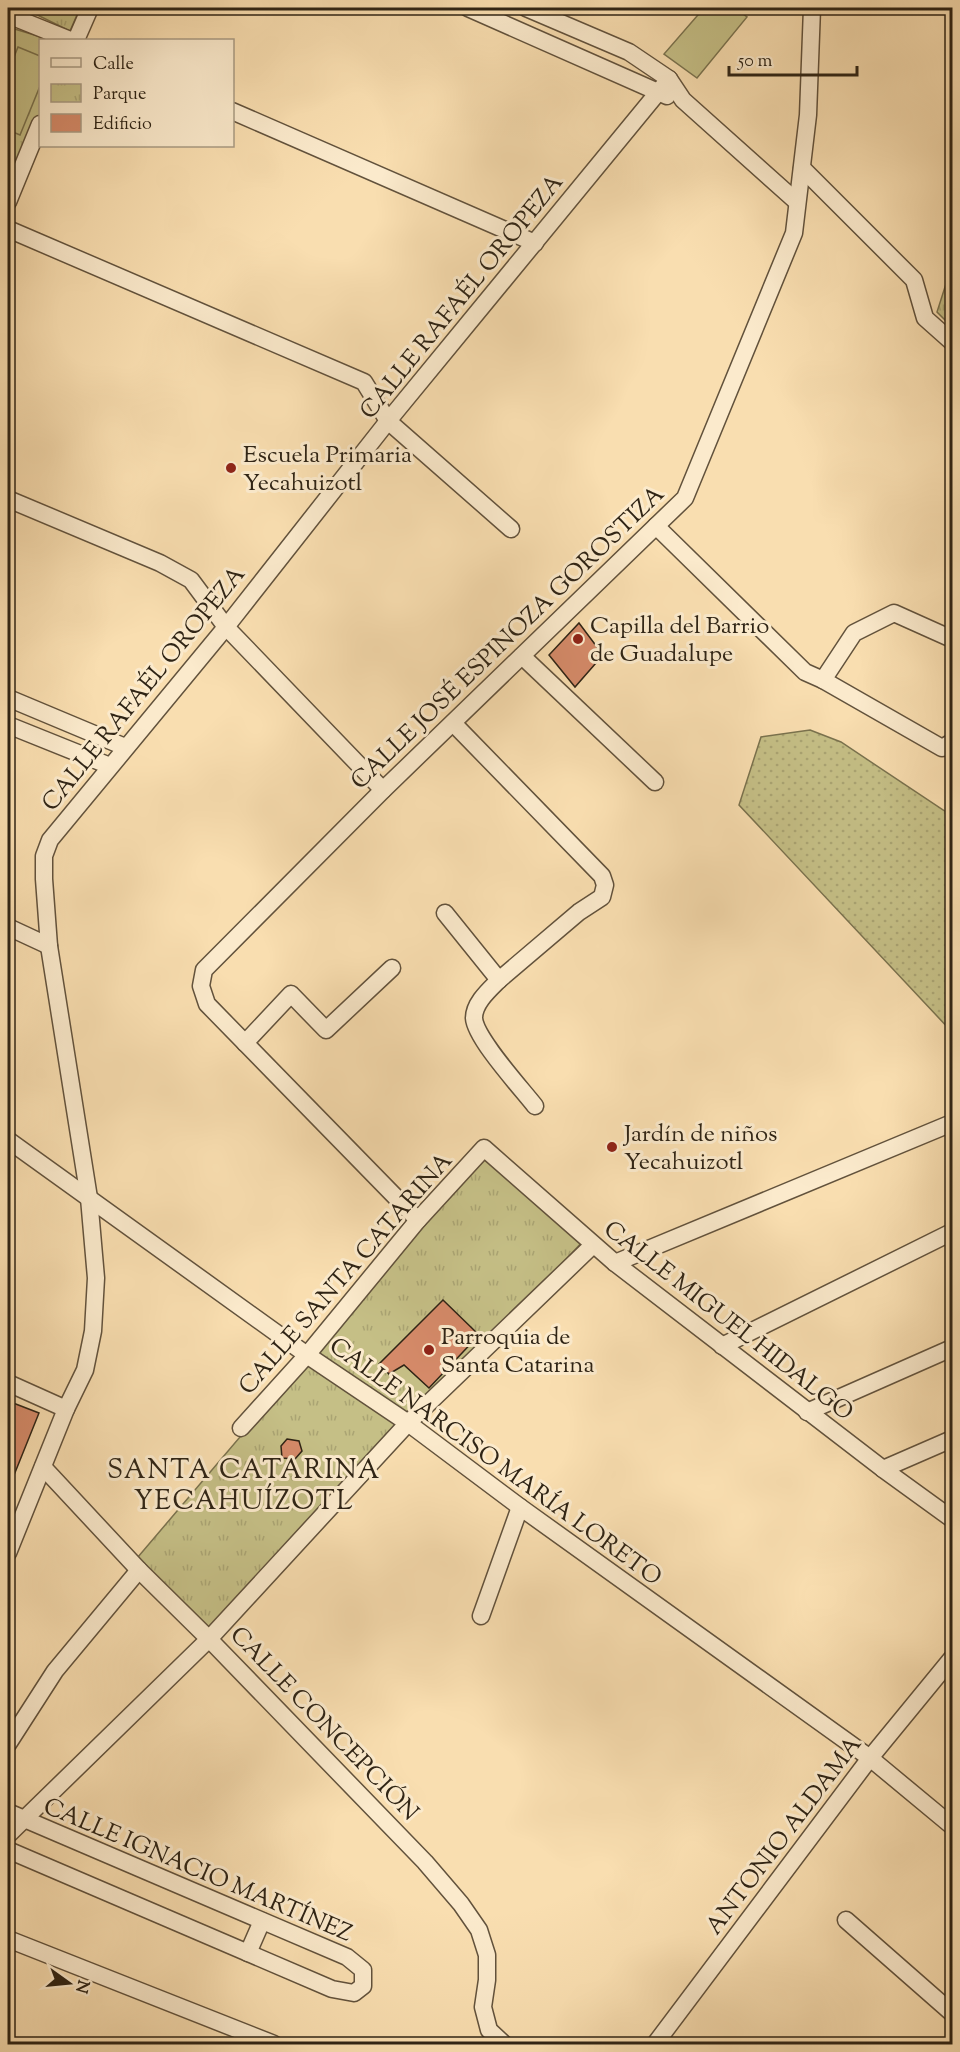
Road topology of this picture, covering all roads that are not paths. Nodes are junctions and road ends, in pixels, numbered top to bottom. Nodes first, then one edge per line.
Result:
1 (90, 8) edge
2 (468, 8) edge
3 (526, 8) edge
4 (812, 8) edge
5 (8, 15) edge
6 (68, 39) edge
7 (76, 39) edge
8 (669, 79) junction
9 (658, 93) junction
10 (683, 100) junction
11 (234, 112) edge
12 (39, 126) edge
13 (802, 168) junction
14 (8, 202) edge
15 (797, 202) junction
16 (8, 229) edge
17 (535, 243) junction
18 (952, 342) edge
19 (388, 421) junction
20 (8, 499) edge
21 (656, 526) junction
22 (511, 529) dead end
23 (226, 627) junction
24 (952, 639) edge
25 (522, 656) junction
26 (823, 680) junction
27 (8, 699) edge
28 (453, 723) junction
29 (8, 725) edge
30 (952, 742) edge
31 (125, 747) junction
32 (110, 766) junction
33 (655, 782) dead end
34 (383, 790) junction
35 (445, 913) dead end
36 (8, 927) edge
37 (49, 946) junction
38 (392, 968) dead end
39 (499, 980) junction
40 (245, 1043) junction
41 (535, 1106) dead end
42 (952, 1124) edge
43 (8, 1140) edge
44 (484, 1148) joint
45 (89, 1198) junction
46 (418, 1220) junction
47 (952, 1233) edge
48 (593, 1245) junction
49 (615, 1263) junction
50 (722, 1346) junction
51 (952, 1348) edge
52 (307, 1355) junction
53 (8, 1383) edge
54 (66, 1409) junction
55 (807, 1412) junction
56 (408, 1423) junction
57 (241, 1428) dead end
58 (952, 1439) edge
59 (43, 1467) junction
60 (883, 1469) junction
61 (520, 1508) junction
62 (952, 1519) edge
63 (8, 1554) edge
64 (139, 1570) junction
65 (481, 1616) dead end
66 (209, 1639) junction
67 (952, 1658) edge
68 (8, 1744) edge
69 (870, 1758) junction
70 (8, 1812) edge
71 (24, 1819) junction
72 (952, 1826) edge
73 (8, 1835) edge
74 (8, 1850) edge
75 (846, 1920) dead end
76 (262, 1921) junction
77 (8, 1940) edge
78 (248, 1953) junction
79 (952, 2013) edge
80 (241, 2038) edge
81 (274, 2044) edge
82 (504, 2044) edge
83 (655, 2044) edge

1 - 7 street
2 - 9 street
3 - 8 street
4 - 13 street, CALLE JOSÉ ESPINOZA GOROSTIZA
5 - 6 street
8 - 9 street, CALLE RAFAÉL OROPEZA
8 - 10 street
9 - 10 street
9 - 17 street, CALLE RAFAÉL OROPEZA
10 - 15 street
11 - 17 street
12 - 14 street
13 - 15 street, CALLE JOSÉ ESPINOZA GOROSTIZA
13 - 18 street
15 - 21 street, CALLE JOSÉ ESPINOZA GOROSTIZA
16 - 19 street
17 - 19 street, CALLE RAFAÉL OROPEZA
19 - 22 street
19 - 23 street, CALLE RAFAÉL OROPEZA
20 - 23 street
21 - 25 street, CALLE JOSÉ ESPINOZA GOROSTIZA
21 - 26 street
23 - 31 street, CALLE RAFAÉL OROPEZA
23 - 34 street
24 - 26 street
25 - 28 street, CALLE JOSÉ ESPINOZA GOROSTIZA
25 - 33 street
26 - 30 street
27 - 31 street
28 - 34 street, CALLE JOSÉ ESPINOZA GOROSTIZA
28 - 39 street
29 - 32 street
31 - 32 street, CALLE RAFAÉL OROPEZA
32 - 37 street, CALLE RAFAÉL OROPEZA
34 - 40 street, CALLE JOSÉ ESPINOZA GOROSTIZA
35 - 39 street
36 - 37 street
37 - 45 street, CALLE RAFAÉL OROPEZA
38 - 40 street
39 - 41 street
40 - 46 street, CALLE JOSÉ ESPINOZA GOROSTIZA
42 - 49 street
43 - 45 street, CALLE NARCISO MARÍA LORETO
44 - 46 street, CALLE SANTA CATARINA
44 - 48 street, CALLE MIGUEL HIDALGO
45 - 52 street, CALLE NARCISO MARÍA LORETO
45 - 54 street, CALLE RAFAÉL OROPEZA
46 - 52 street, CALLE SANTA CATARINA
47 - 50 street
48 - 49 street, CALLE MIGUEL HIDALGO
48 - 56 street
49 - 50 street, CALLE MIGUEL HIDALGO
50 - 55 street, CALLE MIGUEL HIDALGO
51 - 55 street
52 - 56 street, CALLE NARCISO MARÍA LORETO
52 - 57 street, CALLE SANTA CATARINA
53 - 54 street
54 - 59 street, CALLE RAFAÉL OROPEZA
55 - 60 street, CALLE MIGUEL HIDALGO
56 - 61 street, CALLE NARCISO MARÍA LORETO
56 - 66 street
58 - 60 street
59 - 63 street, CALLE RAFAÉL OROPEZA
59 - 64 street, CALLE CONCEPCIÓN
60 - 62 street, CALLE MIGUEL HIDALGO
61 - 65 street
61 - 69 street, CALLE NARCISO MARÍA LORETO
64 - 66 street, CALLE CONCEPCIÓN
64 - 68 street
66 - 71 street
66 - 82 street, CALLE CONCEPCIÓN
67 - 69 street, ANTONIO ALDAMA
69 - 72 street, CALLE NARCISO MARÍA LORETO
69 - 83 street, ANTONIO ALDAMA
70 - 71 street, CALLE IGNACIO MARTÍNEZ
71 - 73 street
71 - 76 street, CALLE IGNACIO MARTÍNEZ
74 - 78 street, CALLE IGNACIO MARTÍNEZ
75 - 79 street
76 - 78 street
76 - 78 street, CALLE IGNACIO MARTÍNEZ
77 - 80 street
80 - 81 street

